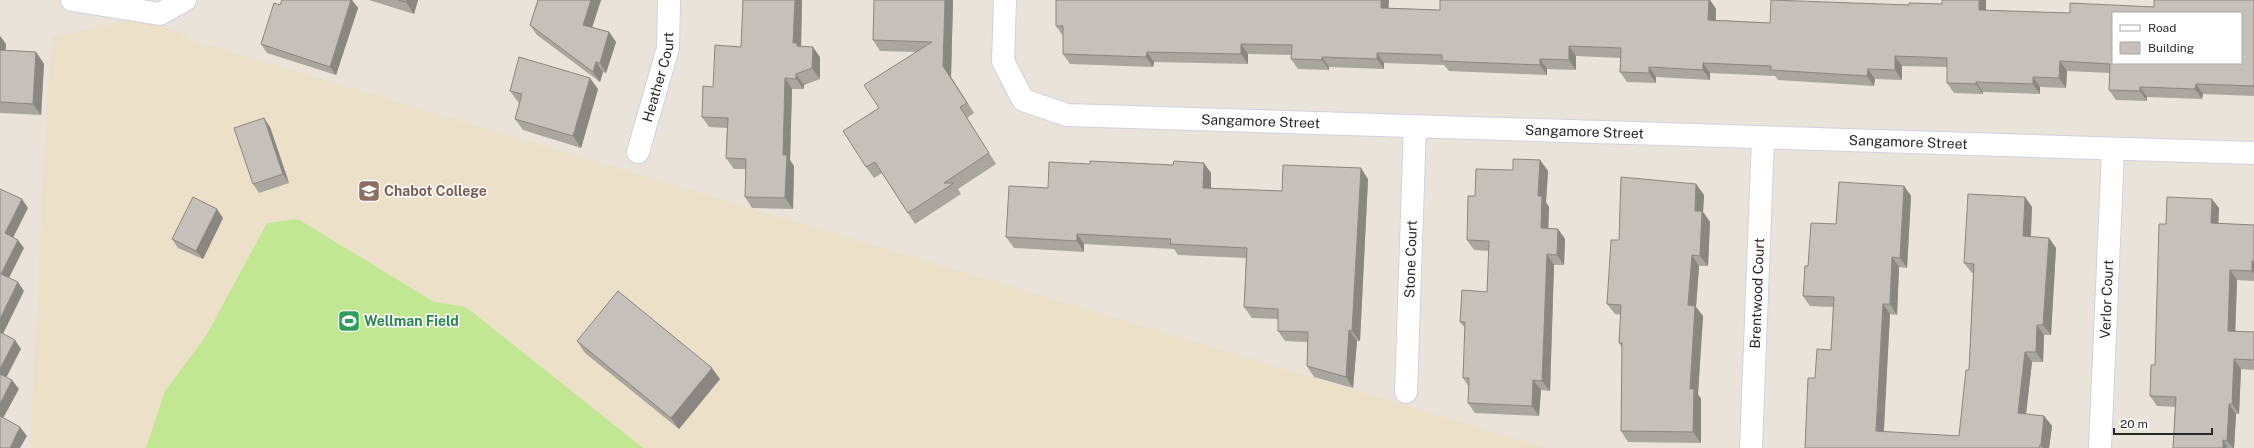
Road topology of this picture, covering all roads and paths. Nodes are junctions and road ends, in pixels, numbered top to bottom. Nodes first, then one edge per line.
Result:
1 (72, 0) edge
2 (185, 0) edge
3 (669, 0) edge
4 (1005, 0) edge
5 (1415, 126) junction
6 (1763, 138) junction
7 (2113, 150) junction
8 (638, 152) dead end
9 (2254, 153) edge
10 (1406, 392) dead end
11 (1751, 448) edge
12 (2100, 448) edge

1 - 2 street
3 - 8 street, Heather Court
4 - 5 street, Sangamore Street
5 - 6 street, Sangamore Street
5 - 10 street, Stone Court
6 - 7 street, Sangamore Street
6 - 11 street, Brentwood Court
7 - 9 street, Sangamore Street
7 - 12 street, Verlor Court

